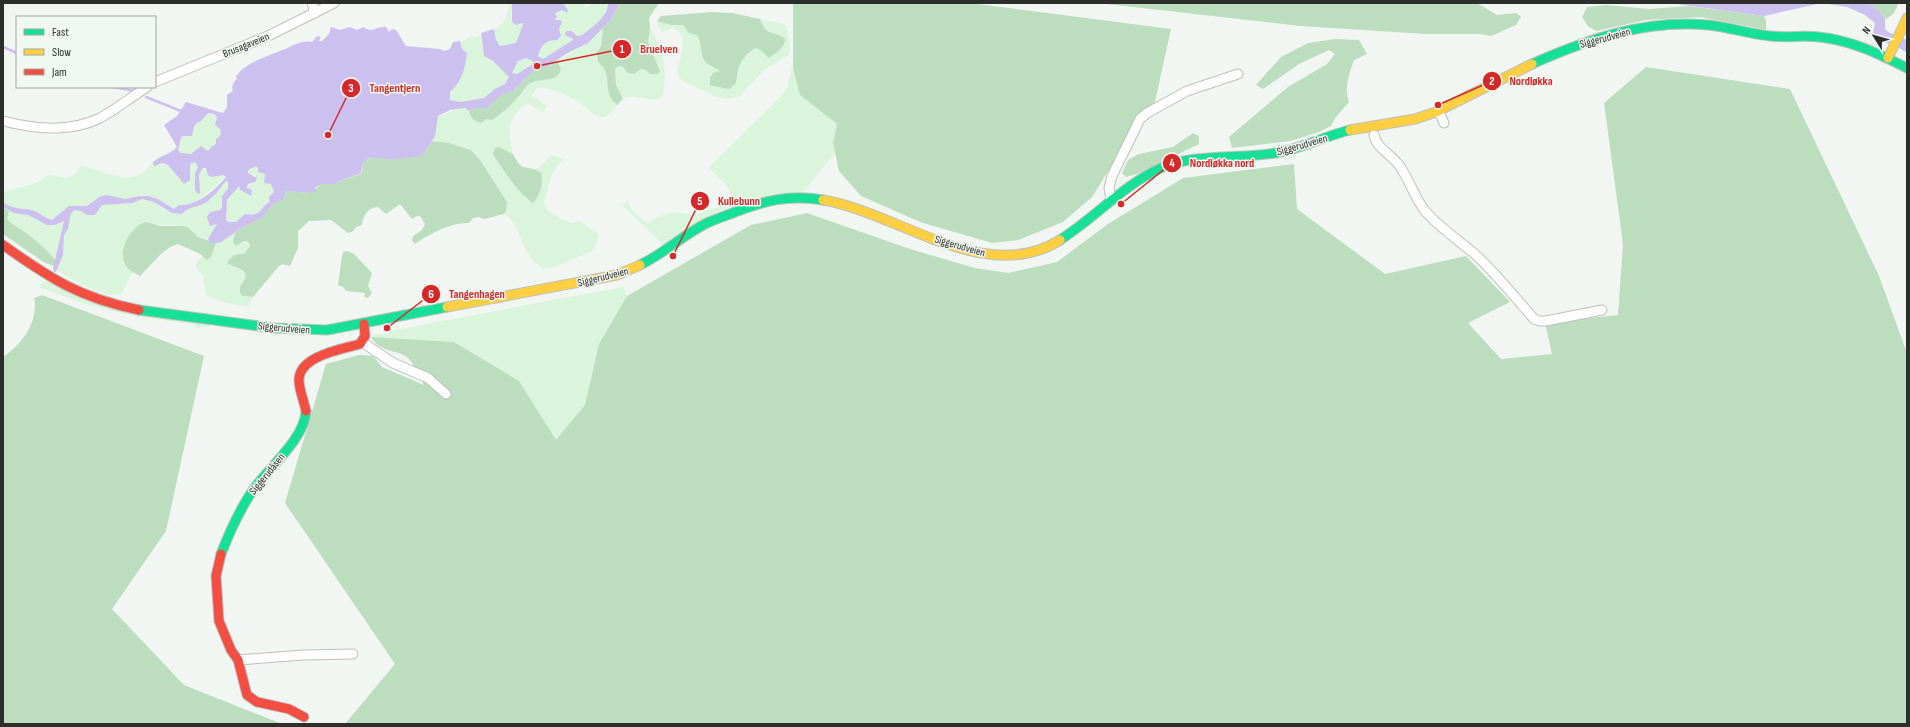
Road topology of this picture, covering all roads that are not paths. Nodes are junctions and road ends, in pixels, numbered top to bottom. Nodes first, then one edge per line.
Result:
1 (312, 3) edge
2 (334, 3) edge
3 (314, 13) junction
4 (1907, 18) edge
5 (1888, 58) junction
6 (1907, 68) edge
7 (1238, 74) dead end
8 (157, 79) edge
9 (145, 88) edge
10 (1438, 112) junction
11 (3, 121) edge
12 (1444, 123) dead end
13 (1374, 135) dead end
14 (1112, 201) junction
15 (3, 245) edge
16 (1602, 310) dead end
17 (364, 324) junction
18 (362, 342) junction
19 (446, 394) dead end
20 (353, 654) dead end
21 (238, 660) junction
22 (304, 717) dead end

1 - 3 street
2 - 3 street, Brusagaveien
3 - 8 street, Brusagaveien
4 - 5 main road
5 - 6 main road, Siggerudveien
5 - 10 main road, Siggerudveien
7 - 14 street
9 - 11 street
10 - 12 street
10 - 14 main road, Siggerudveien
13 - 16 street
14 - 17 main road, Siggerudveien
15 - 17 main road, Siggerudveien
17 - 18 main road
18 - 19 street
18 - 21 main road, Siggerudåsen
20 - 21 street
21 - 22 main road, Siggerudåsen

